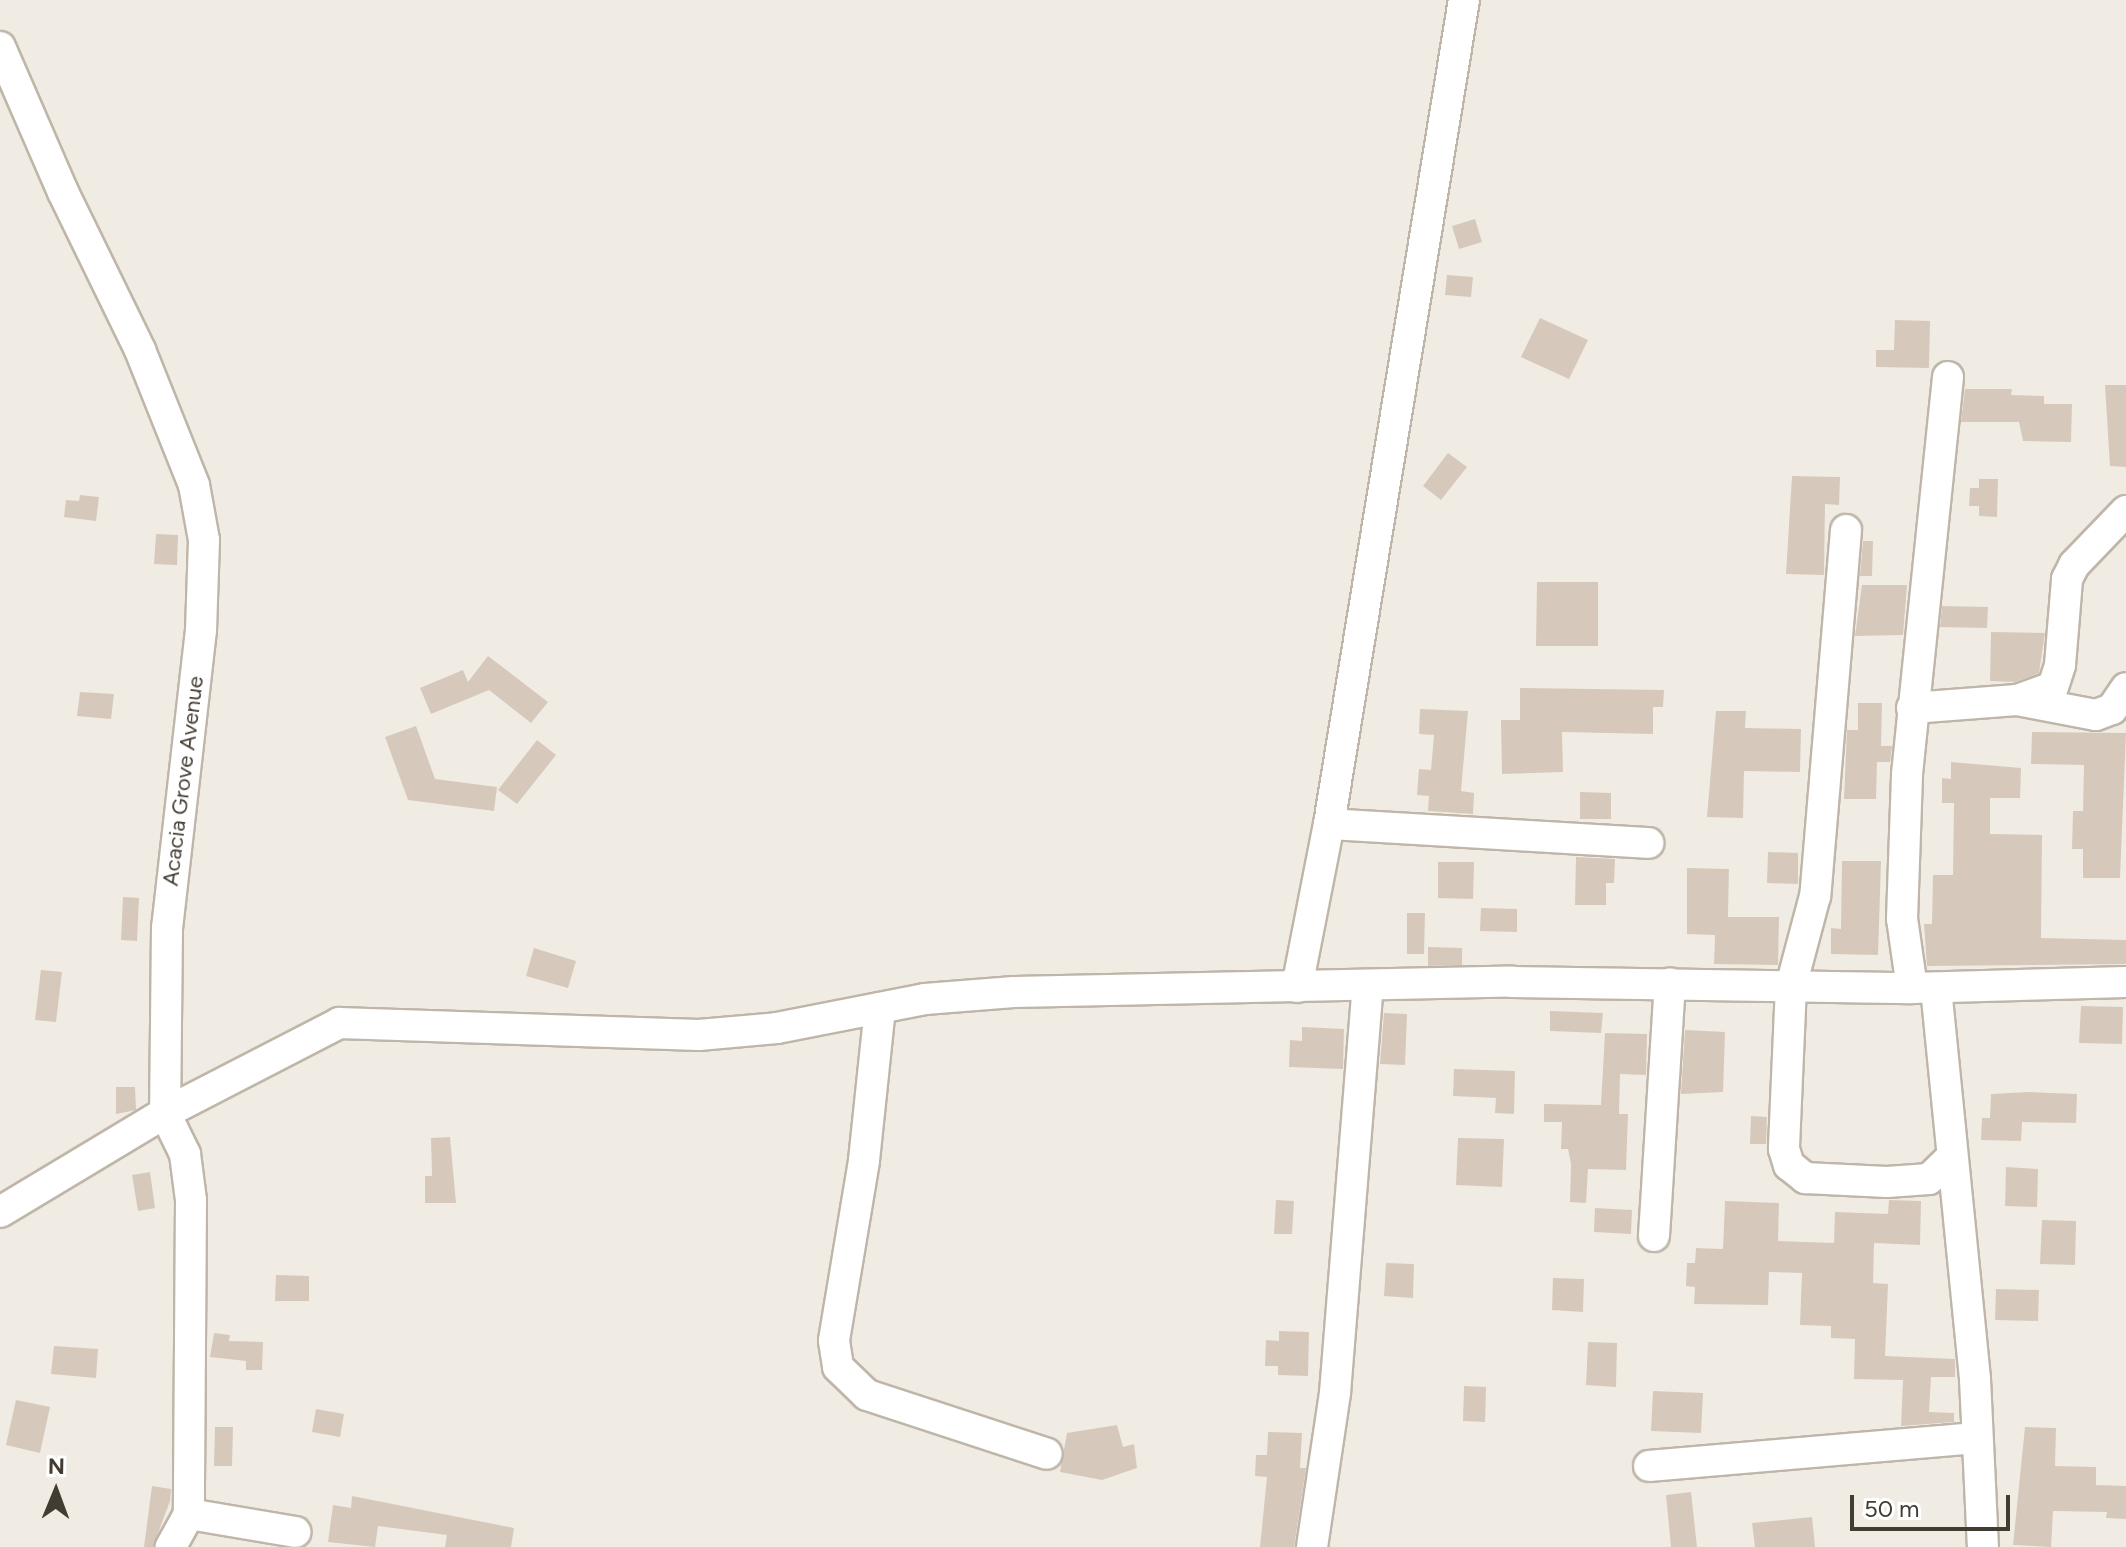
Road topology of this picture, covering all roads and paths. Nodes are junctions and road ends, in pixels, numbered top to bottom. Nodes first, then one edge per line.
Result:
1 (1464, 0) edge
2 (0, 47) edge
3 (1948, 377) dead end
4 (2126, 511) edge
5 (1846, 530) dead end
6 (2126, 688) edge
7 (2017, 700) junction
8 (1912, 708) junction
9 (1329, 824) junction
10 (1648, 843) dead end
11 (2126, 982) edge
12 (1670, 984) junction
13 (1368, 985) junction
14 (1791, 986) junction
15 (1297, 987) junction
16 (1924, 988) junction
17 (880, 1008) junction
18 (165, 1113) junction
19 (1951, 1158) junction
20 (0, 1212) edge
21 (1654, 1236) dead end
22 (1976, 1438) junction
23 (1047, 1454) dead end
24 (1649, 1466) dead end
25 (189, 1514) junction
26 (295, 1532) dead end
27 (171, 1547) edge
28 (1312, 1547) edge
29 (1983, 1547) edge

1 - 9 street
2 - 18 street, Acacia Grove Avenue
3 - 8 street
4 - 7 street
5 - 14 street
6 - 7 street
7 - 8 street
8 - 16 street
9 - 10 street
9 - 15 street
11 - 16 street
12 - 13 street
12 - 14 street
12 - 21 street
13 - 15 street
13 - 28 street
14 - 16 street
14 - 19 street
15 - 17 street
16 - 19 street
17 - 18 street
17 - 23 street
18 - 20 street
18 - 25 street, Acacia Grove Avenue
19 - 22 street
22 - 24 street
22 - 29 street
25 - 26 street
25 - 27 street, Acacia Grove Avenue

